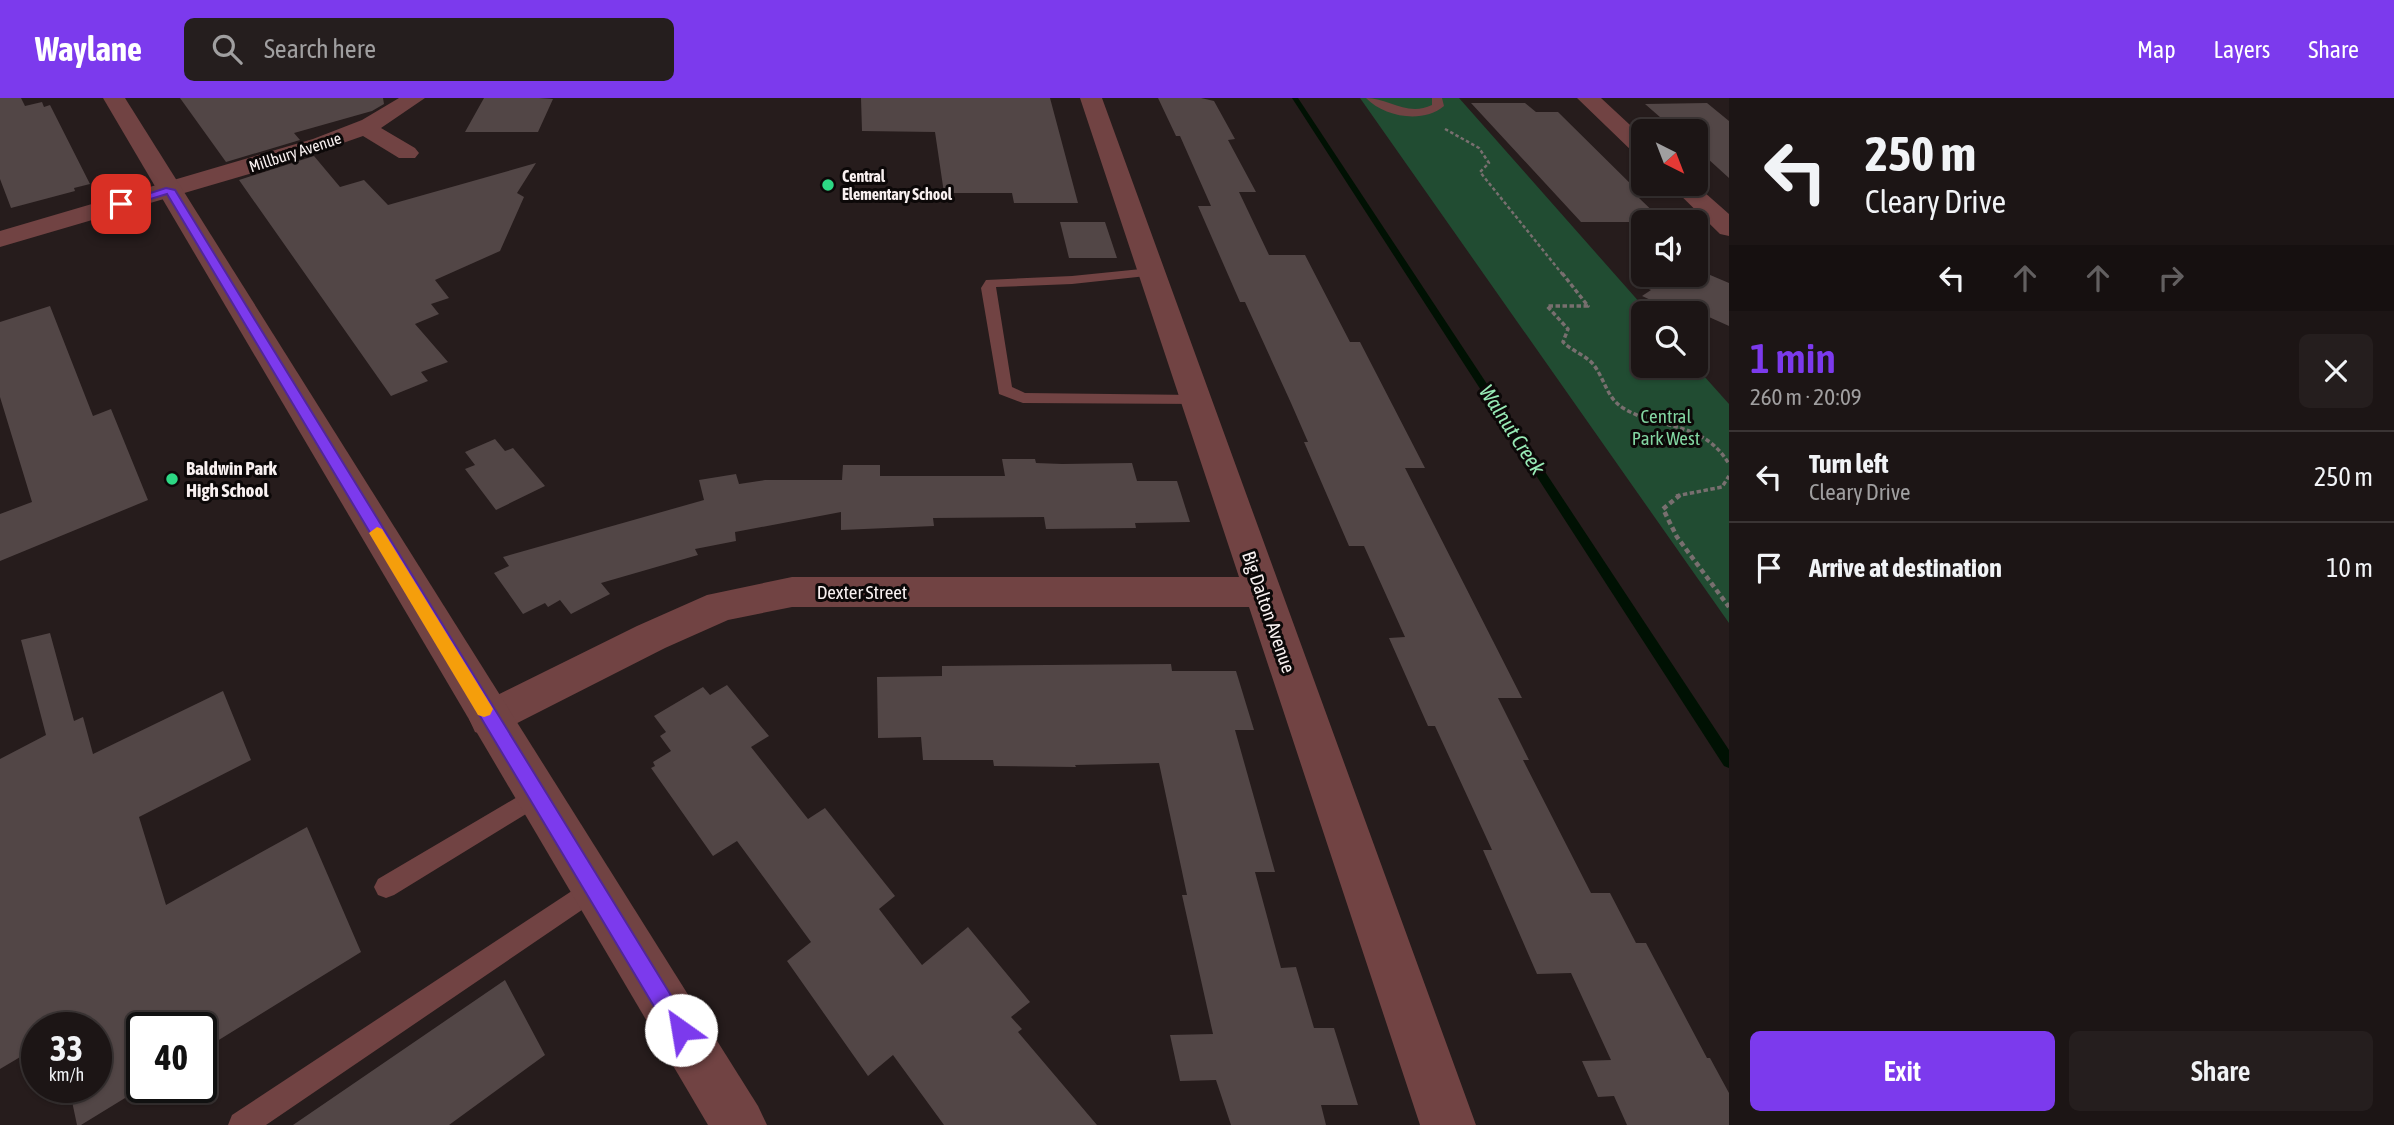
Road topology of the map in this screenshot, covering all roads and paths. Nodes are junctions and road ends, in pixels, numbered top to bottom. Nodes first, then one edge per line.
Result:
1 (114, 98) edge
2 (414, 98) edge
3 (1091, 98) edge
4 (1371, 98) edge
5 (1437, 98) edge
6 (1588, 98) edge
7 (1427, 111) junction
8 (365, 128) junction
9 (1631, 138) edge
10 (407, 153) dead end
11 (169, 190) junction
12 (1694, 196) edge
13 (1729, 228) edge
14 (0, 239) edge
15 (1152, 272) junction
16 (1196, 400) junction
17 (1729, 464) edge
18 (1729, 476) edge
19 (1263, 592) junction
20 (1729, 607) edge
21 (490, 719) junction
22 (536, 796) junction
23 (386, 887) dead end
24 (593, 889) junction
25 (242, 1125) edge
26 (739, 1125) edge
27 (1448, 1125) edge

1 - 11 street
2 - 8 street, Millbury Avenue
3 - 15 street, Big Dalton Avenue
4 - 7 lane
5 - 7 lane
6 - 9 street
7 - 17 path
8 - 10 street
8 - 11 street, Millbury Avenue
11 - 14 street, Millbury Avenue
11 - 21 street
12 - 13 street
15 - 16 street, Big Dalton Avenue
15 - 16 lane
16 - 19 street, Big Dalton Avenue
18 - 20 path
19 - 21 street, Dexter Street
19 - 27 street, Big Dalton Avenue
21 - 22 street
22 - 23 lane
22 - 24 street
24 - 25 lane
24 - 26 street

